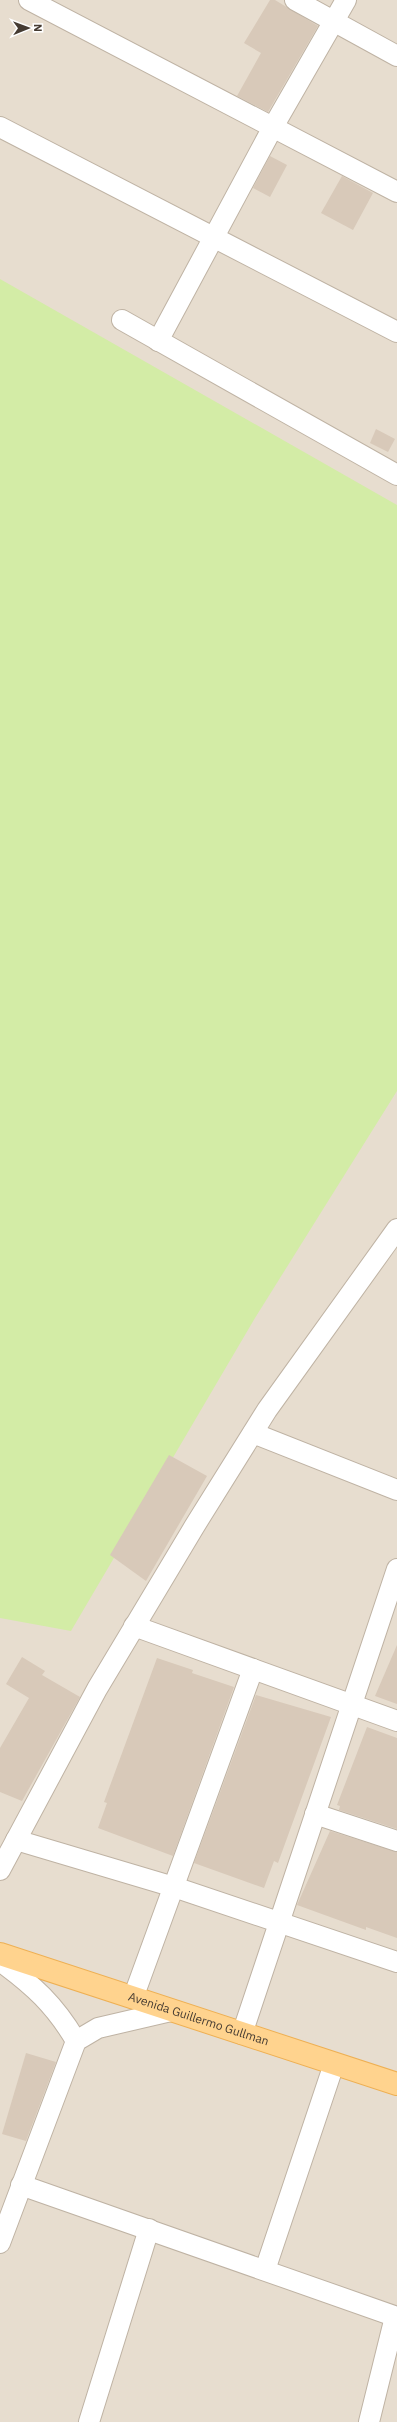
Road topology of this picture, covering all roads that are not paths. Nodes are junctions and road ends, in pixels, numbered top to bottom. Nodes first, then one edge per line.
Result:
1 (29, 0) edge
2 (295, 0) edge
3 (346, 0) edge
4 (334, 21) junction
5 (397, 56) edge
6 (0, 127) edge
7 (273, 127) junction
8 (397, 192) edge
9 (214, 238) junction
10 (122, 320) dead end
11 (397, 332) edge
12 (158, 341) junction
13 (397, 475) edge
14 (397, 1229) edge
15 (253, 1433) junction
16 (397, 1490) edge
17 (397, 1569) edge
18 (134, 1626) junction
19 (253, 1669) junction
20 (352, 1705) junction
21 (397, 1721) edge
22 (315, 1814) junction
23 (16, 1840) junction
24 (397, 1841) edge
25 (0, 1870) edge
26 (174, 1888) junction
27 (280, 1922) junction
28 (0, 1954) edge
29 (0, 1961) edge
30 (397, 1962) edge
31 (133, 1998) junction
32 (171, 2010) junction
33 (242, 2034) junction
34 (76, 2041) junction
35 (334, 2064) junction
36 (397, 2084) edge
37 (21, 2185) junction
38 (4, 2214) edge
39 (150, 2229) junction
40 (0, 2243) edge
41 (265, 2270) junction
42 (396, 2317) edge
43 (89, 2422) edge
44 (369, 2422) edge

1 - 7 street
2 - 4 street
3 - 4 street
4 - 5 street
4 - 7 street
6 - 9 street
7 - 8 street
7 - 9 street
9 - 11 street
9 - 12 street
10 - 12 street
12 - 13 street
14 - 15 street
15 - 16 street
15 - 18 street
17 - 20 street
18 - 19 street
18 - 23 street
19 - 20 street
19 - 26 street
20 - 21 street
20 - 22 street
22 - 24 street
22 - 27 street
23 - 25 street
23 - 26 street
26 - 27 street
26 - 31 street
27 - 30 street
27 - 33 street
28 - 31 main road, Avenida Guillermo Gullman
29 - 34 street
31 - 32 main road, Avenida Guillermo Gullman
32 - 33 main road, Avenida Guillermo Gullman
32 - 34 street
33 - 35 main road, Avenida Guillermo Gullman
34 - 37 street
35 - 36 main road, Avenida Guillermo Gullman
35 - 41 street
37 - 38 street
37 - 39 street
38 - 40 street
39 - 41 street
39 - 43 street
41 - 42 street
42 - 44 street

